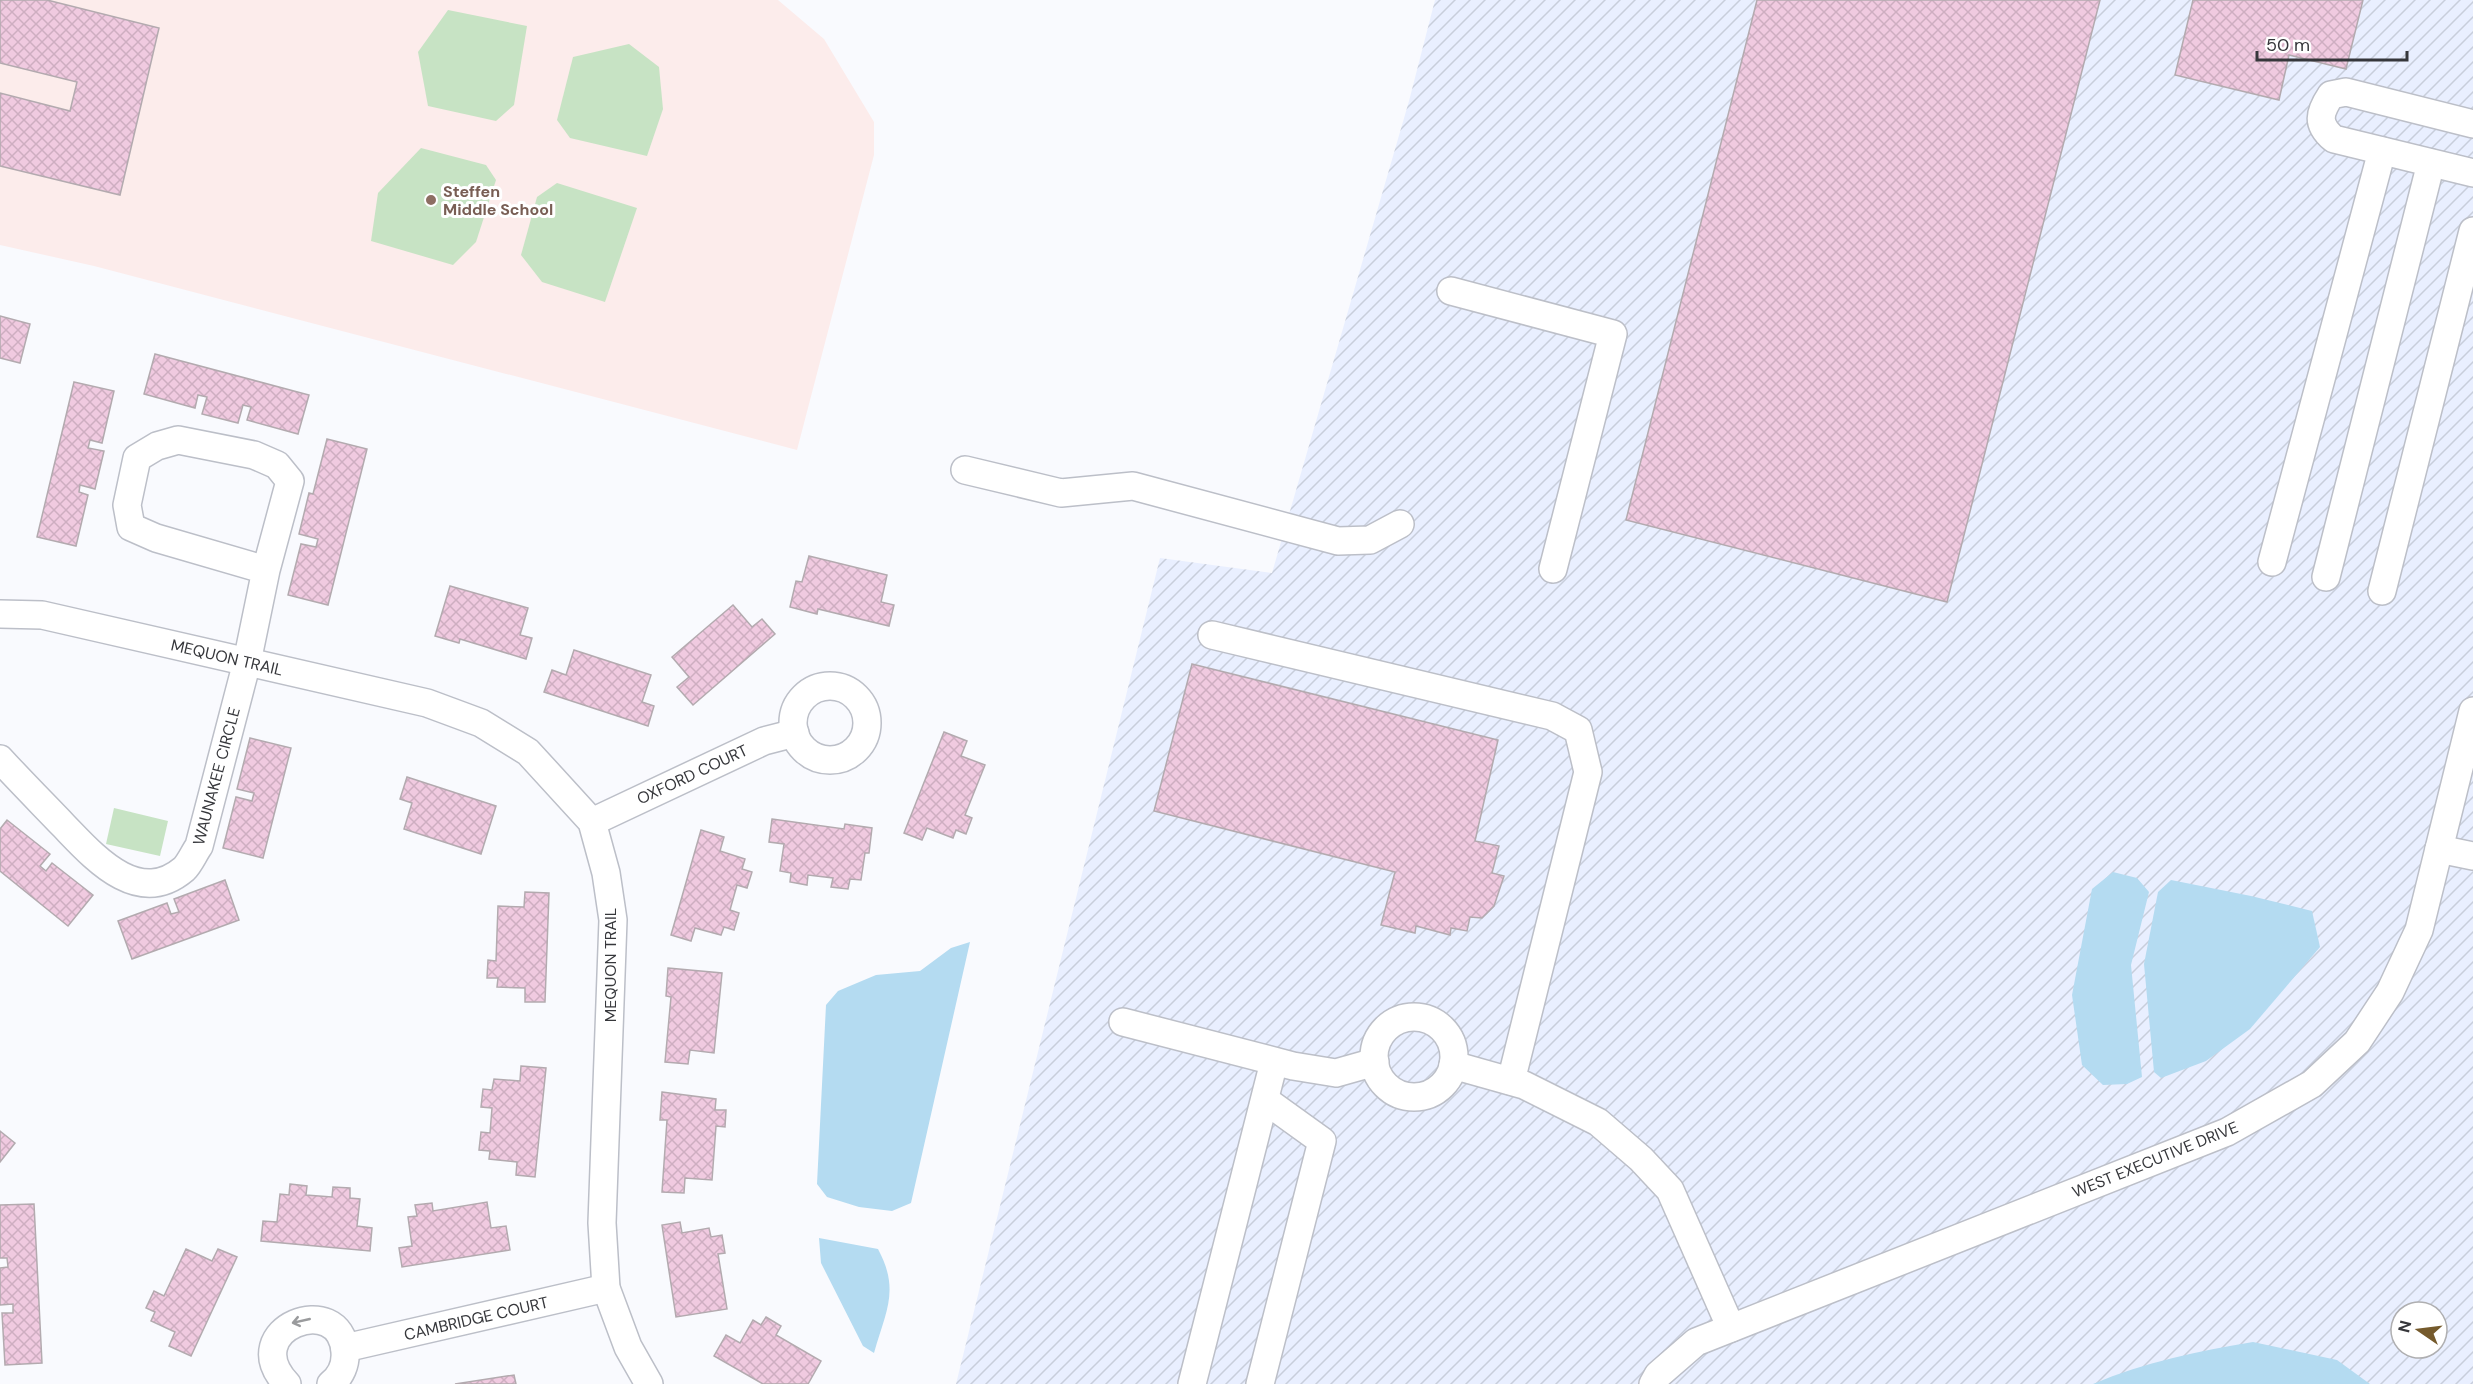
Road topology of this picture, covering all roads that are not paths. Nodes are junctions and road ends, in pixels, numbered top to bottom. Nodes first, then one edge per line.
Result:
1 (2473, 124) edge
2 (2382, 151) junction
3 (2431, 163) junction
4 (2473, 173) edge
5 (2473, 231) edge
6 (1451, 291) dead end
7 (965, 470) dead end
8 (1400, 524) dead end
9 (2272, 562) dead end
10 (1553, 569) dead end
11 (266, 570) junction
12 (2326, 577) dead end
13 (2382, 591) dead end
14 (0, 614) edge
15 (1212, 635) dead end
16 (247, 662) junction
17 (2473, 711) edge
18 (795, 733) dead end
19 (0, 759) edge
20 (592, 822) junction
21 (2439, 849) junction
22 (2473, 856) edge
23 (1124, 1022) dead end
24 (1274, 1062) junction
25 (1375, 1062) junction
26 (1454, 1065) junction
27 (1510, 1081) junction
28 (1265, 1100) junction
29 (606, 1288) junction
30 (1731, 1328) junction
31 (345, 1348) junction
32 (287, 1384) edge
33 (332, 1384) edge
34 (649, 1384) edge
35 (1192, 1384) edge
36 (1260, 1384) edge
37 (1653, 1384) edge

1 - 2 street
2 - 3 street
2 - 9 street
3 - 4 street
3 - 12 street
5 - 13 street
6 - 10 street
7 - 8 street
11 - 11 street, WAUNAKEE CIRCLE
11 - 16 street, WAUNAKEE CIRCLE
14 - 16 street, MEQUON TRAIL
15 - 27 street
16 - 19 street, WAUNAKEE CIRCLE
16 - 20 street, MEQUON TRAIL
17 - 21 street, WEST EXECUTIVE DRIVE
18 - 20 street, OXFORD COURT
20 - 29 street, MEQUON TRAIL
21 - 22 street
21 - 30 street, WEST EXECUTIVE DRIVE
23 - 24 street
24 - 25 street
24 - 28 street
25 - 26 street
25 - 26 street
26 - 27 street
27 - 30 street
28 - 35 street
28 - 36 street
29 - 31 street, CAMBRIDGE COURT
29 - 34 street, MEQUON TRAIL
30 - 37 street, WEST EXECUTIVE DRIVE
31 -> 32 street
31 - 33 street

